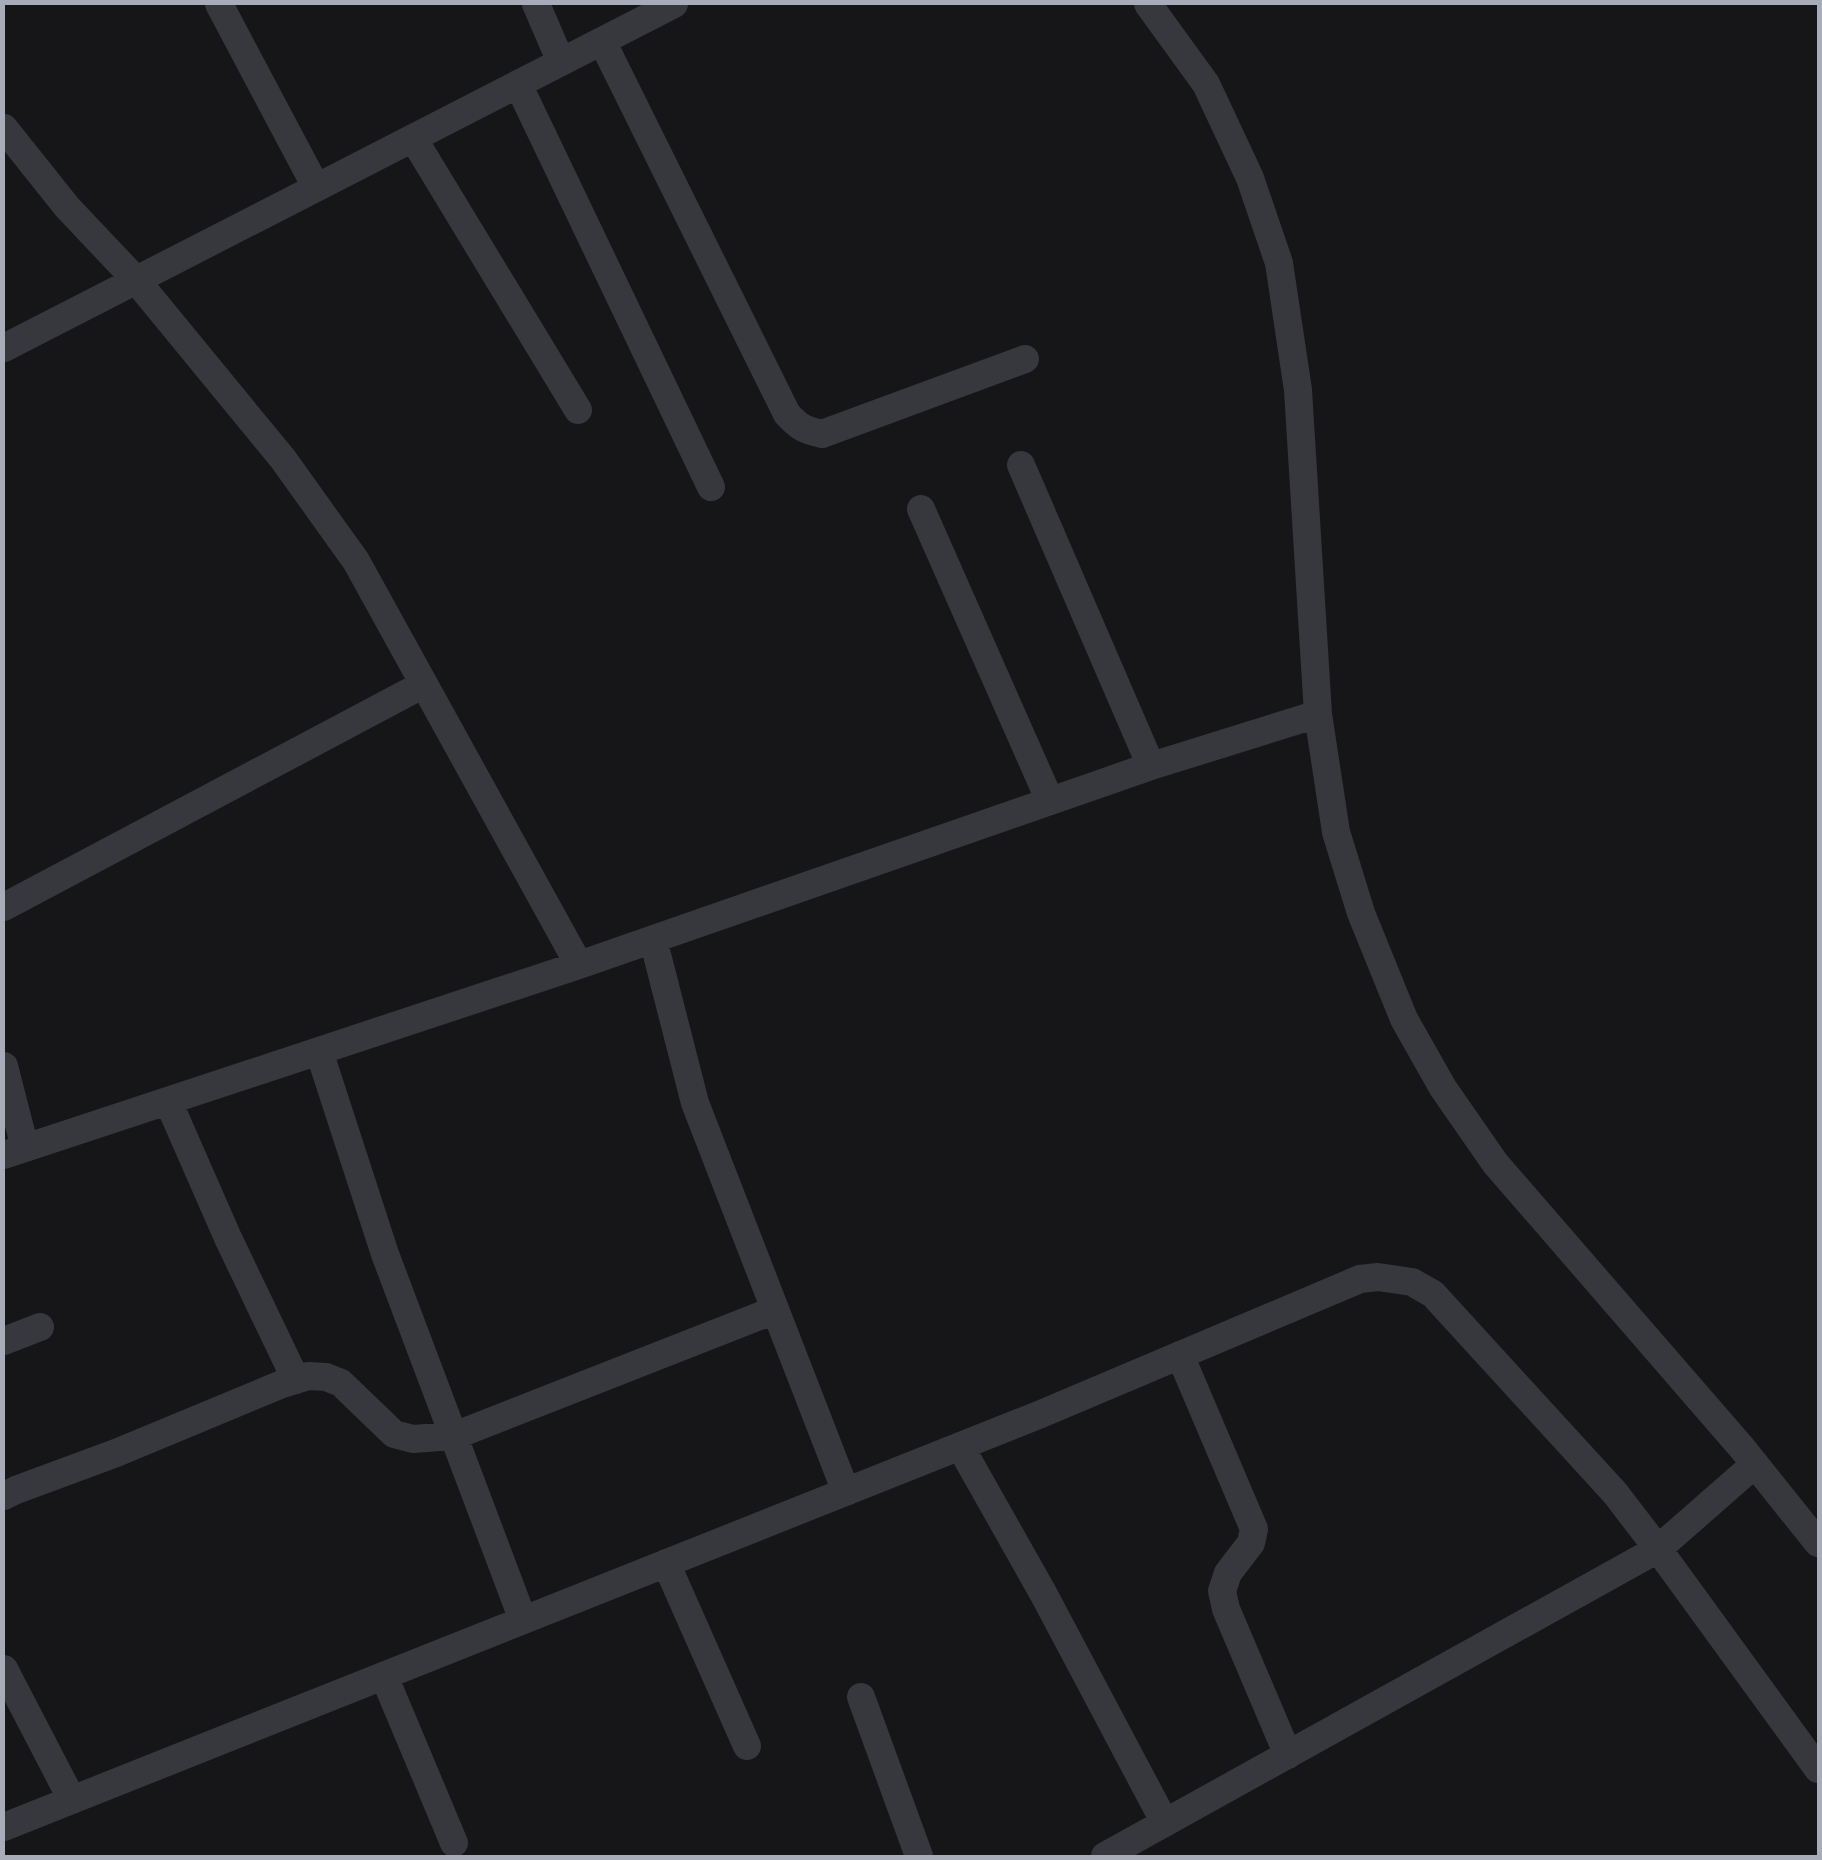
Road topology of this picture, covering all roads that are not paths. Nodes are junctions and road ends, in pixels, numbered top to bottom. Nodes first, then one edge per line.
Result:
1 (220, 4) edge
2 (536, 4) edge
3 (674, 4) edge
4 (1148, 4) edge
5 (602, 41) junction
6 (561, 62) junction
7 (518, 84) junction
8 (4, 128) edge
9 (412, 138) junction
10 (316, 188) junction
11 (136, 280) junction
12 (4, 348) edge
13 (1025, 359) dead end
14 (578, 410) dead end
15 (1022, 464) dead end
16 (711, 486) dead end
17 (921, 509) dead end
18 (424, 684) junction
19 (1318, 714) junction
20 (1151, 766) junction
21 (1050, 801) junction
22 (4, 907) edge
23 (653, 939) junction
24 (579, 965) junction
25 (319, 1051) junction
26 (4, 1066) edge
27 (168, 1101) junction
28 (14, 1152) edge
29 (774, 1310) junction
30 (40, 1327) dead end
31 (4, 1341) edge
32 (1180, 1355) junction
33 (296, 1380) junction
34 (454, 1436) junction
35 (960, 1446) junction
36 (1755, 1464) junction
37 (846, 1492) junction
38 (4, 1496) edge
39 (1818, 1543) edge
40 (1658, 1549) junction
41 (666, 1563) junction
42 (522, 1620) junction
43 (4, 1669) edge
44 (384, 1676) junction
45 (861, 1697) dead end
46 (747, 1746) dead end
47 (1288, 1755) junction
48 (1818, 1769) edge
49 (72, 1800) junction
50 (1165, 1823) junction
51 (4, 1827) edge
52 (454, 1843) dead end
53 (919, 1856) edge
54 (1105, 1856) edge

1 - 10 street
2 - 6 street
3 - 5 street
4 - 19 street
5 - 6 street
5 - 13 street
6 - 7 street
7 - 9 street
7 - 16 street
8 - 11 street
9 - 10 street
9 - 14 street
10 - 11 street
11 - 12 street
11 - 18 street
15 - 20 street
17 - 21 street
18 - 22 street
18 - 24 street
19 - 20 street
19 - 36 street
20 - 21 street
21 - 23 street
23 - 24 street
23 - 29 street
24 - 25 street
25 - 27 street
25 - 34 street
26 - 28 street
27 - 28 street
27 - 33 street
29 - 34 street
29 - 37 street
30 - 31 street
32 - 35 street
32 - 40 street
32 - 47 street
33 - 34 street
33 - 38 street
34 - 42 street
35 - 37 street
35 - 50 street
36 - 39 street
36 - 40 street
37 - 41 street
40 - 47 street
40 - 48 street
41 - 42 street
41 - 46 street
42 - 44 street
43 - 49 street
44 - 49 street
44 - 52 street
45 - 53 street
47 - 50 street
49 - 51 street
50 - 54 street

